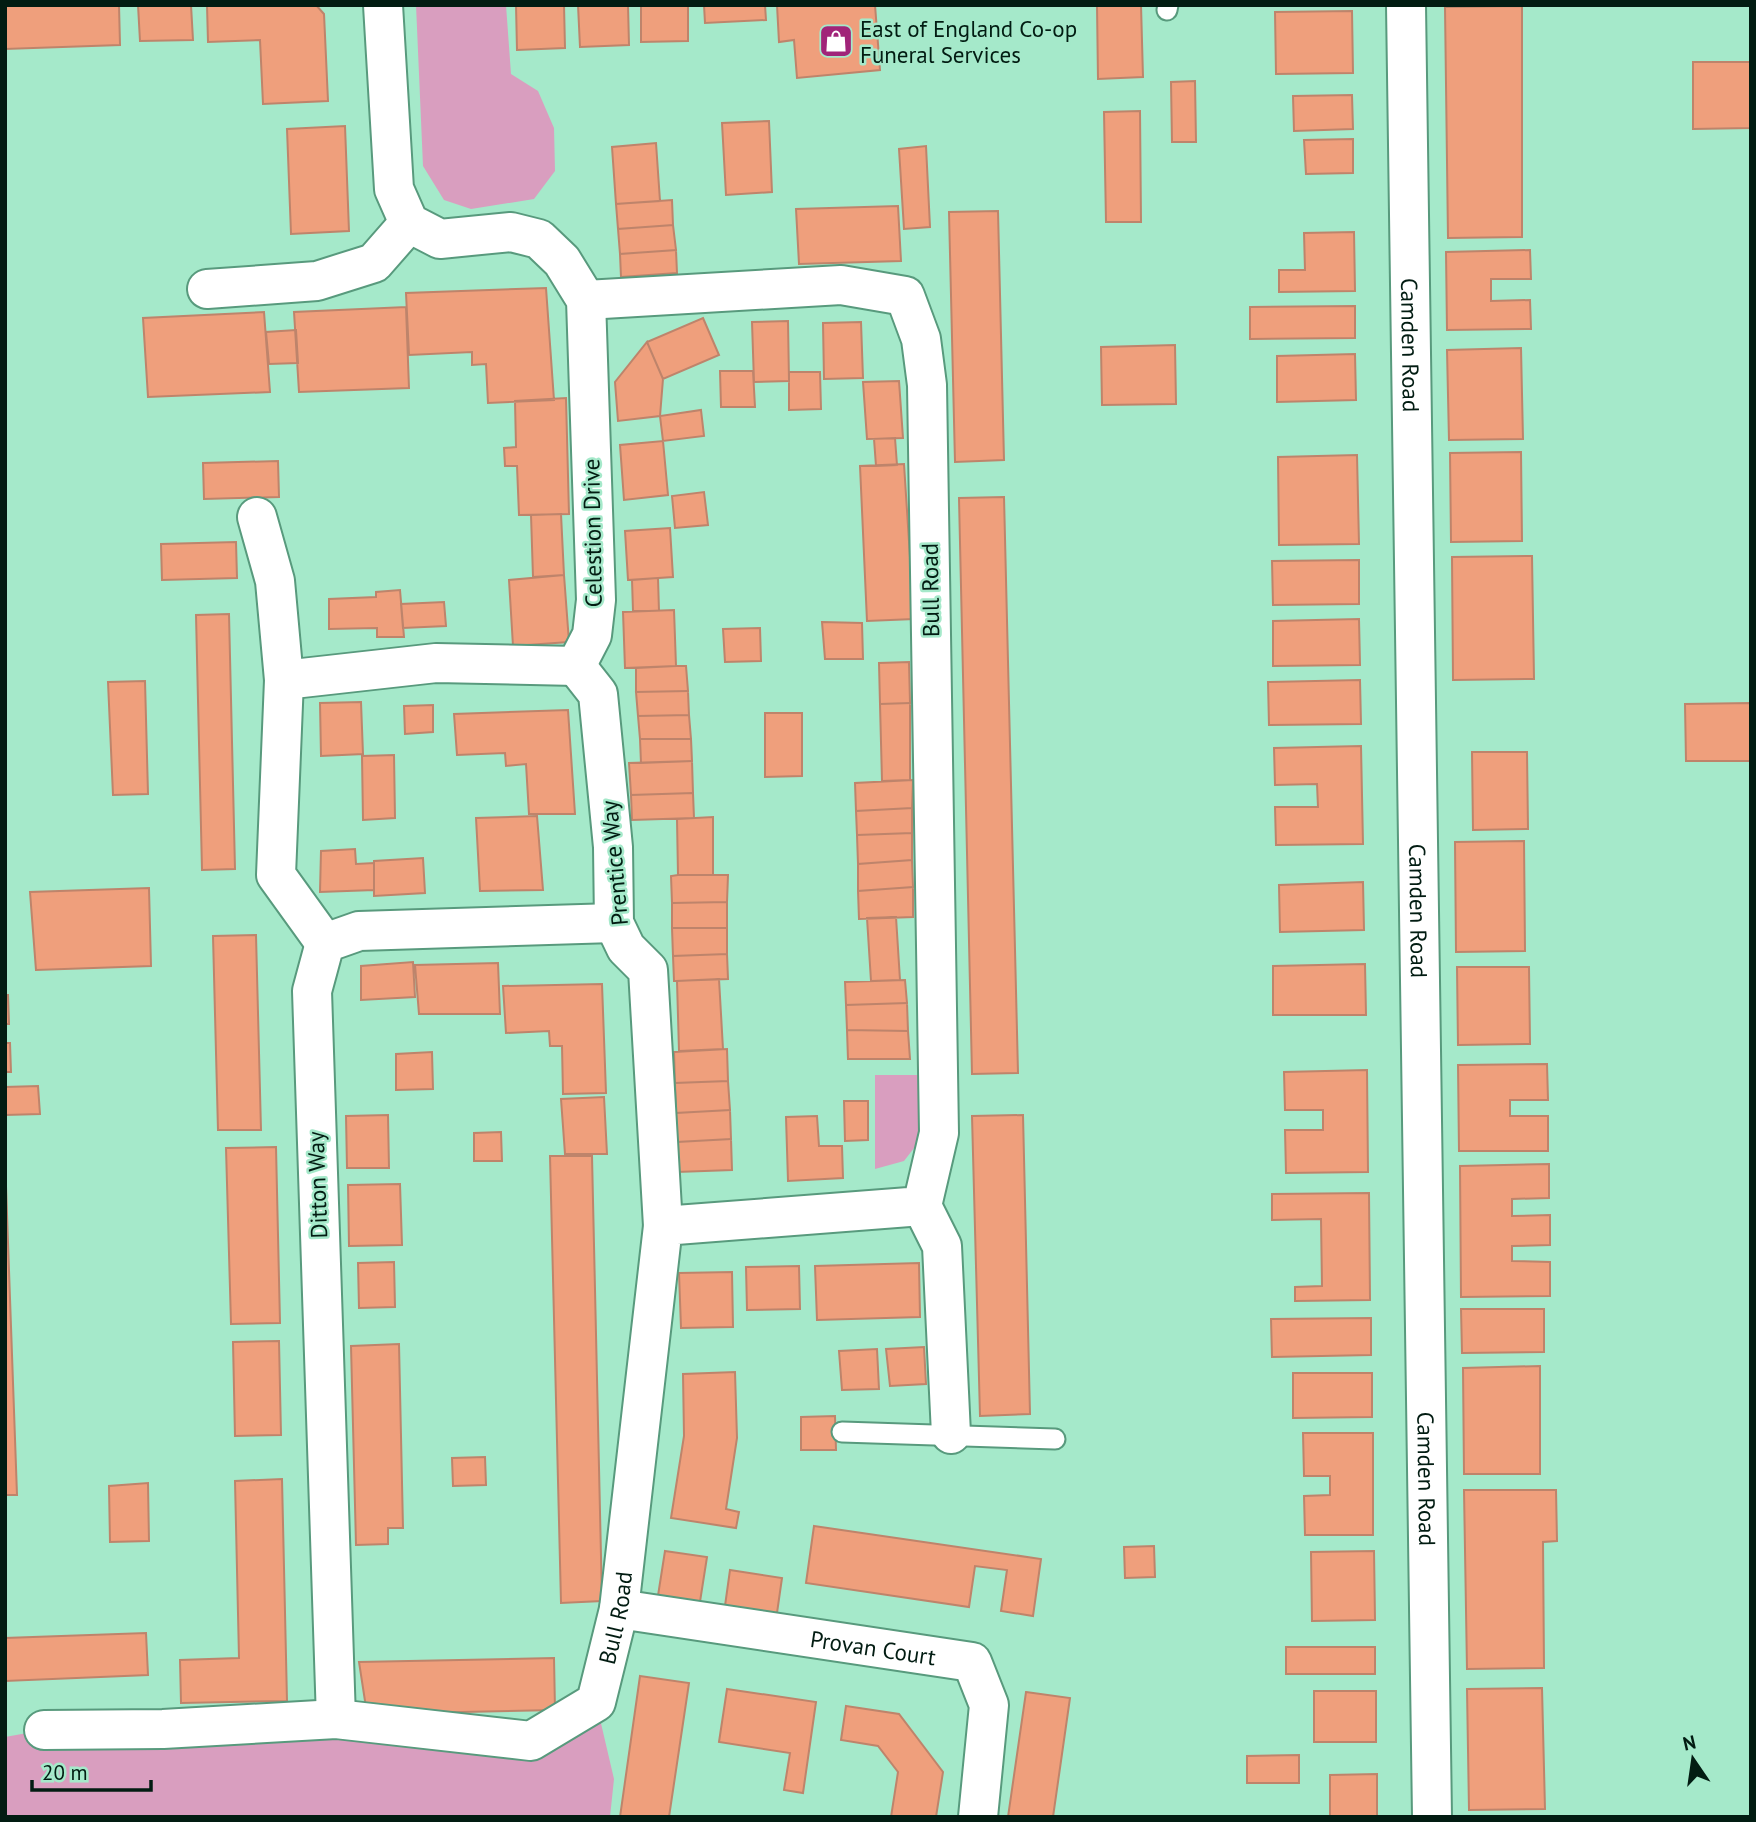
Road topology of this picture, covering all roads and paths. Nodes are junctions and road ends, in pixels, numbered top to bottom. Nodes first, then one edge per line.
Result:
1 (383, 5) edge
2 (1406, 5) edge
3 (408, 223) junction
4 (207, 289) dead end
5 (586, 300) junction
6 (257, 517) dead end
7 (576, 666) junction
8 (284, 680) junction
9 (614, 923) junction
10 (325, 943) junction
11 (922, 1206) junction
12 (663, 1226) junction
13 (842, 1432) dead end
14 (951, 1434) junction
15 (1055, 1439) dead end
16 (619, 1609) junction
17 (336, 1719) junction
18 (44, 1730) dead end
19 (978, 1817) edge
20 (1433, 1817) edge

1 - 3 street
2 - 20 street, Camden Road
3 - 4 street
3 - 5 street, Celestion Drive
5 - 7 street, Celestion Drive
5 - 11 street, Bull Road
6 - 8 street
7 - 8 street
7 - 9 street, Prentice Way
8 - 10 street
9 - 10 street
9 - 12 street, Prentice Way
10 - 17 street, Ditton Way
11 - 12 street
11 - 14 street
12 - 16 street, Bull Road
13 - 14 lane
14 - 15 lane
16 - 17 street, Bull Road
16 - 19 street, Provan Court
17 - 18 street, Bull Road

